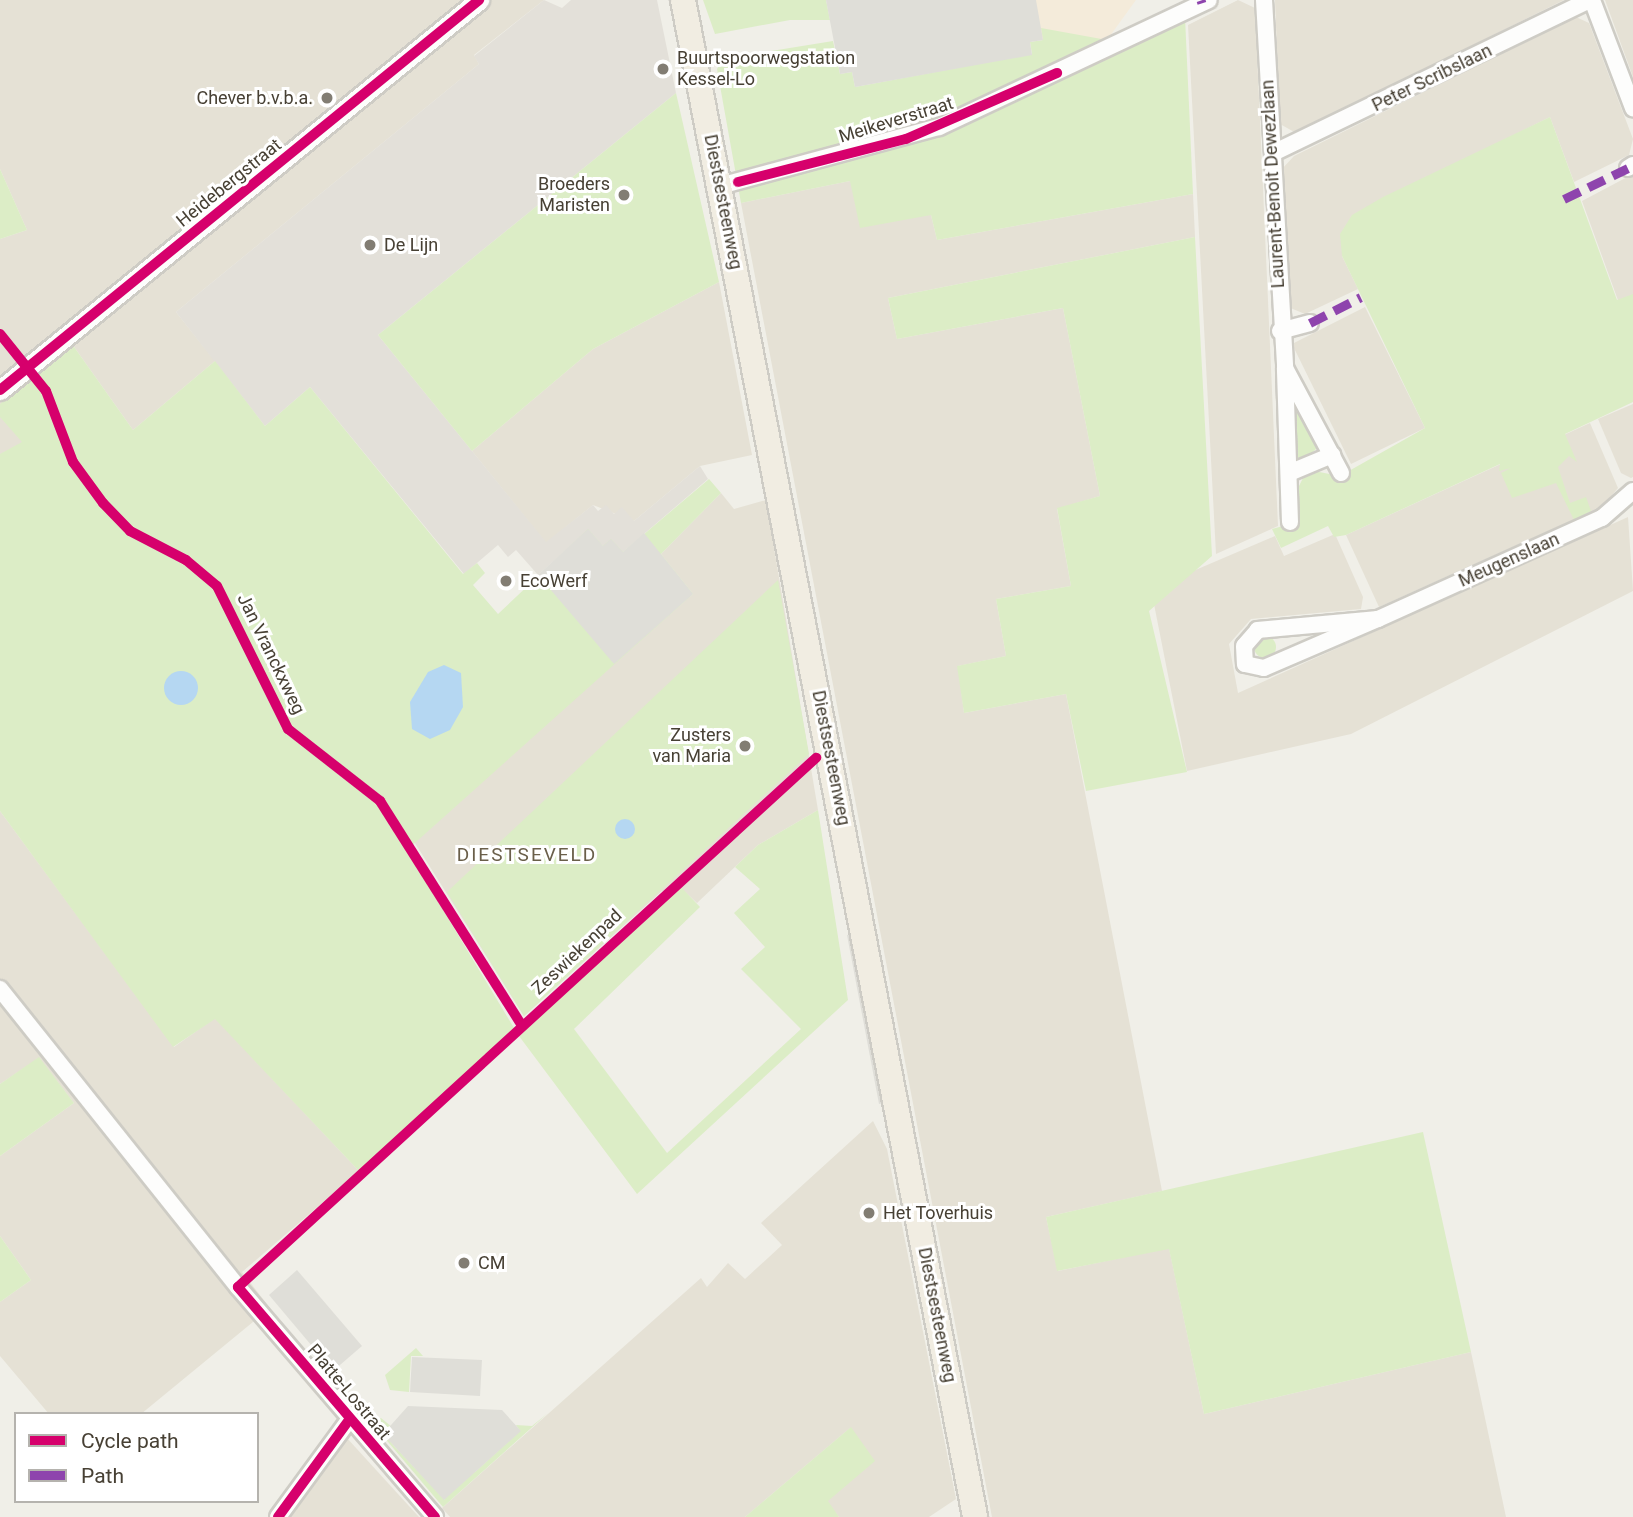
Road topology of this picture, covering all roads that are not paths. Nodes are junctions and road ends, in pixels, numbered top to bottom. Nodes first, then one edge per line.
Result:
1 (479, 0) edge
2 (683, 0) edge
3 (1209, 0) edge
4 (1264, 0) edge
5 (1590, 0) edge
6 (1633, 108) edge
7 (1273, 153) junction
8 (720, 186) junction
9 (1310, 323) dead end
10 (1280, 331) junction
11 (1285, 368) junction
12 (0, 390) edge
13 (1332, 455) junction
14 (1289, 473) junction
15 (1341, 473) dead end
16 (1633, 491) edge
17 (1290, 522) dead end
18 (1378, 619) junction
19 (1287, 627) junction
20 (1291, 656) junction
21 (0, 989) edge
22 (349, 1420) junction
23 (278, 1517) edge
24 (435, 1517) edge
25 (975, 1517) edge

1 - 12 street, Heidebergstraat
2 - 8 main road, Diestsesteenweg
3 - 8 street, Meikeverstraat
4 - 7 street, Laurent-Benoit Dewezlaan
5 - 6 street
5 - 7 street, Peter Scribslaan
7 - 10 street, Laurent-Benoit Dewezlaan
8 - 25 main road, Diestsesteenweg
9 - 10 street
10 - 11 street, Laurent-Benoit Dewezlaan
11 - 13 street, Laurent-Benoit Dewezlaan
11 - 14 street, Laurent-Benoit Dewezlaan
13 - 14 street
13 - 15 street, Laurent-Benoit Dewezlaan
14 - 17 street, Laurent-Benoit Dewezlaan
16 - 18 street, Meugenslaan
18 - 19 street, Meugenslaan
18 - 20 street, Meugenslaan
19 - 20 street
19 - 20 street, Meugenslaan
21 - 22 street, Platte-Lostraat
22 - 23 street
22 - 24 street, Platte-Lostraat

